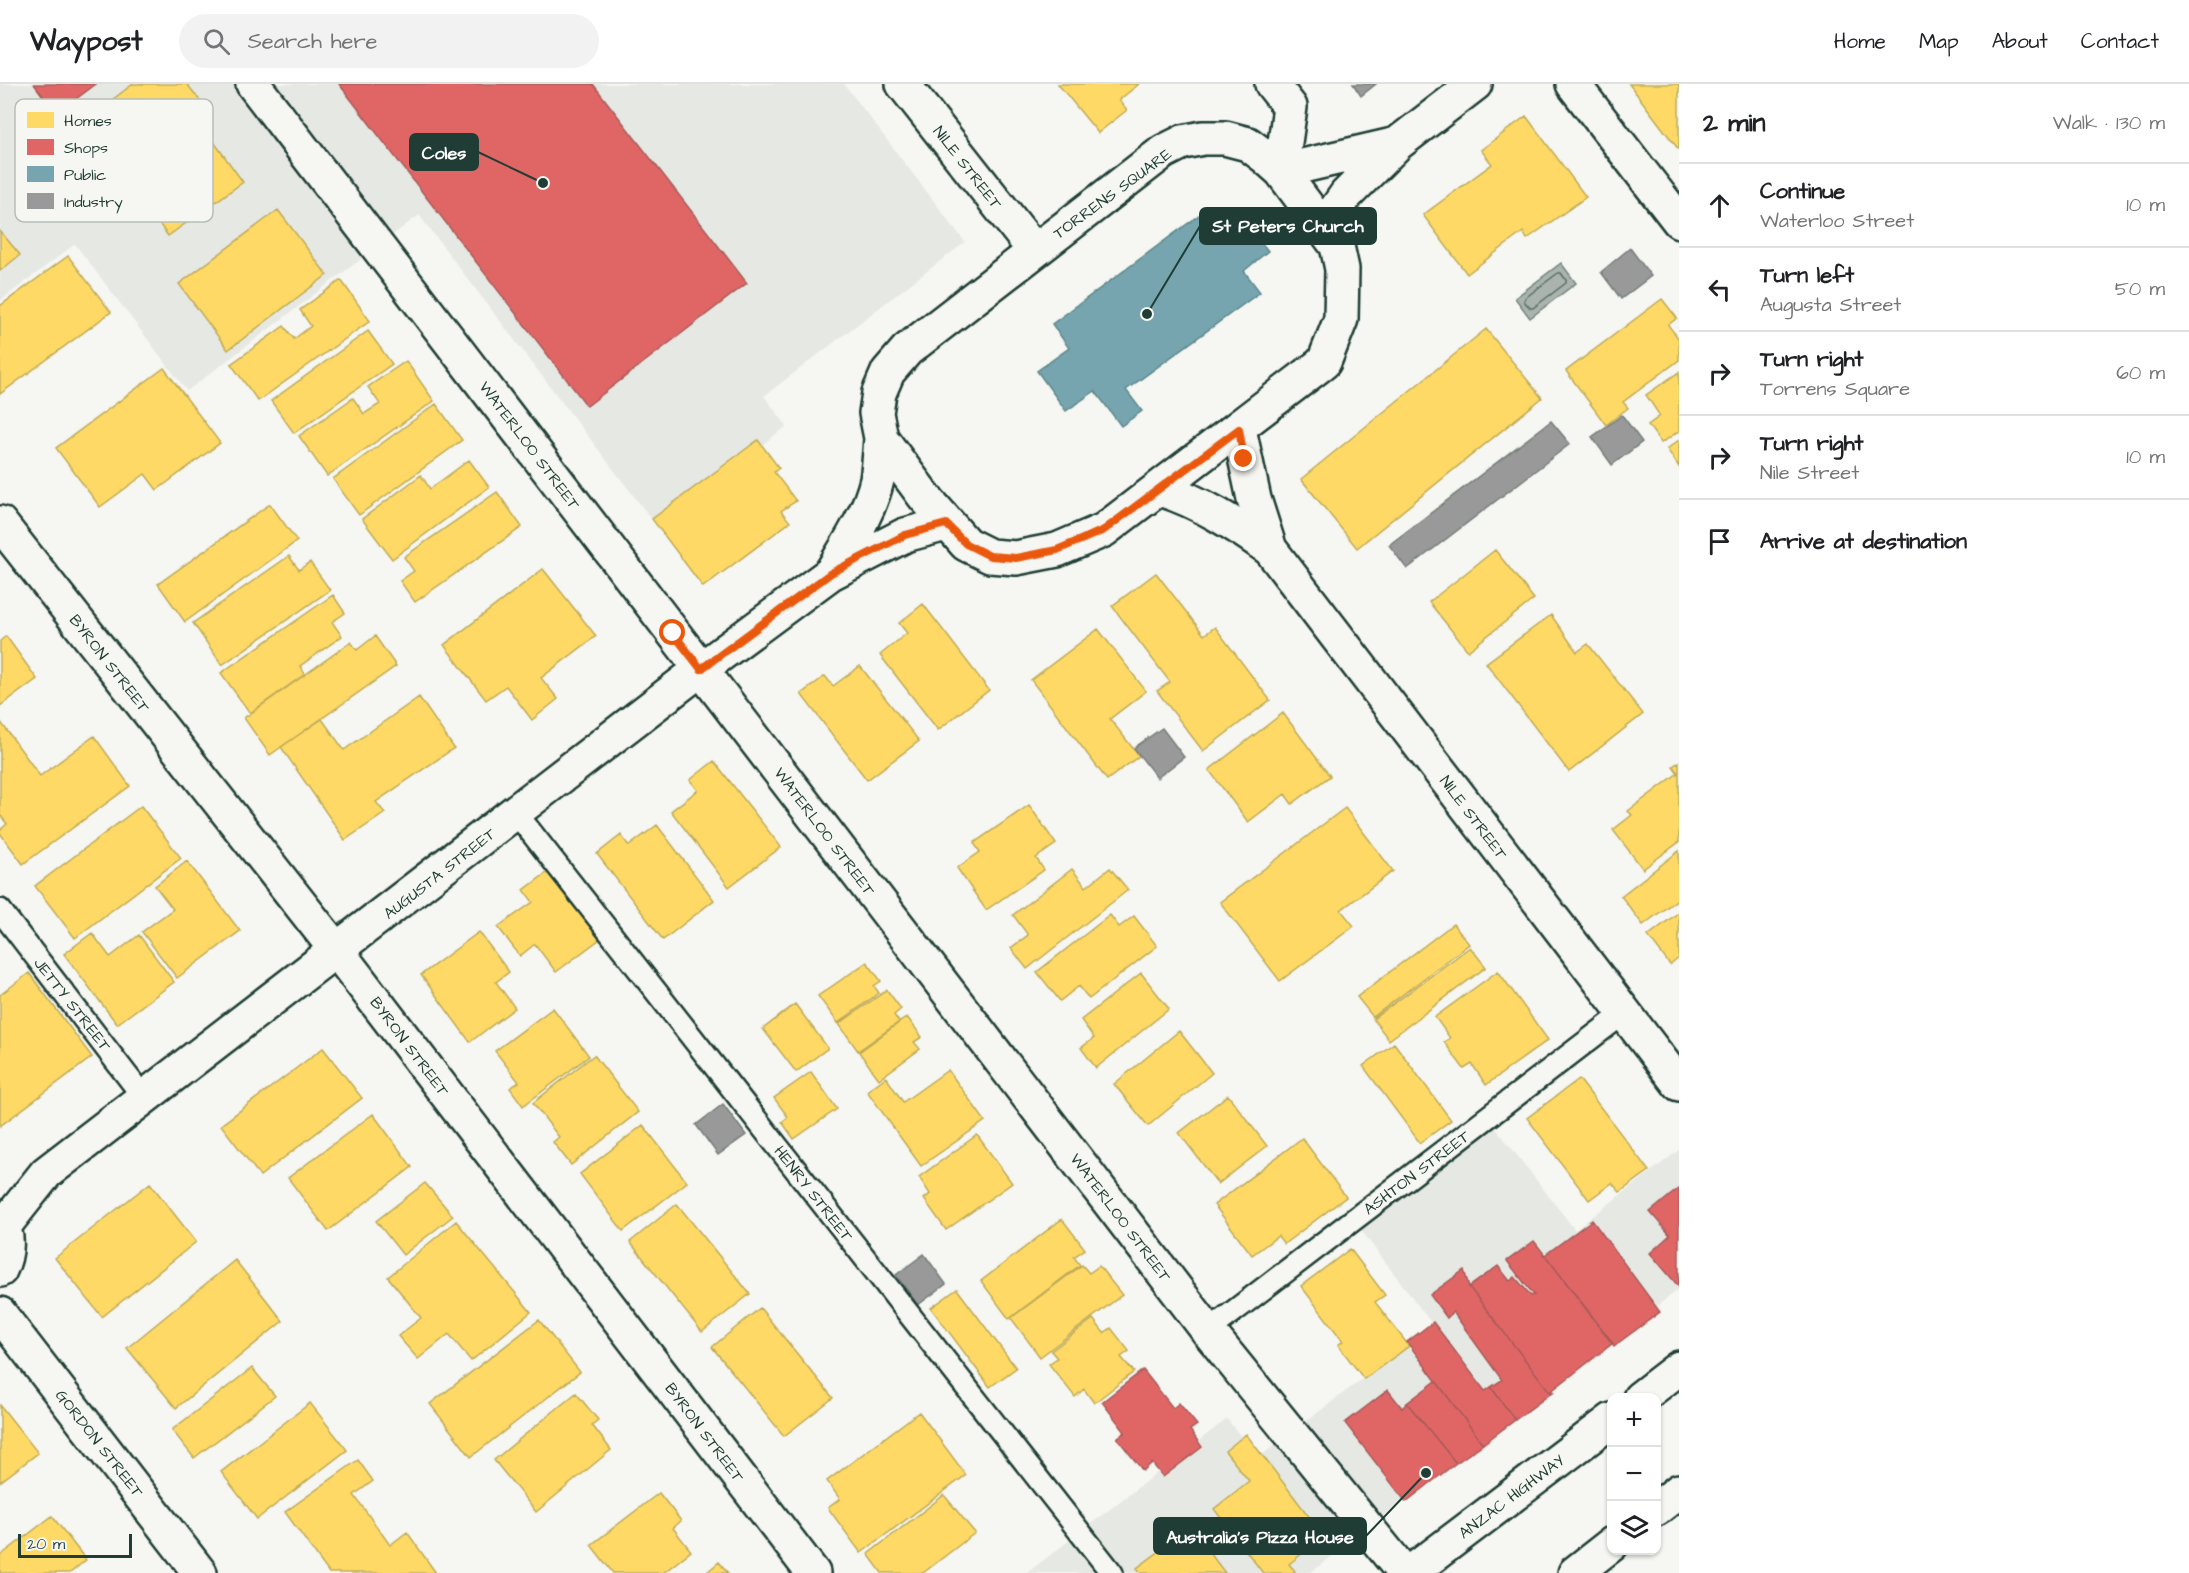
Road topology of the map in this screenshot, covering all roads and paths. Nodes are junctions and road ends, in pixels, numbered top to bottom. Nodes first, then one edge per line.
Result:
1 (253, 84) edge
2 (903, 84) edge
3 (1272, 84) edge
4 (1475, 84) edge
5 (1573, 84) edge
6 (1396, 144) junction
7 (1281, 171) junction
8 (1676, 210) edge
9 (1323, 228) junction
10 (1034, 250) junction
11 (1239, 429) junction
12 (881, 438) junction
13 (1160, 489) junction
14 (0, 523) edge
15 (946, 524) junction
16 (1270, 549) junction
17 (831, 573) junction
18 (701, 669) junction
19 (516, 813) junction
20 (0, 910) edge
21 (337, 951) junction
22 (1624, 1013) junction
23 (1679, 1084) edge
24 (145, 1099) junction
25 (46, 1173) junction
26 (0, 1192) edge
27 (2, 1223) edge
28 (0, 1270) edge
29 (0, 1314) edge
30 (1208, 1331) junction
31 (1679, 1368) edge
32 (1647, 1393) edge
33 (1607, 1423) edge
34 (1679, 1491) edge
35 (1661, 1505) edge
36 (1607, 1547) edge
37 (200, 1573) edge
38 (813, 1573) edge
39 (1112, 1573) edge
40 (1404, 1573) edge
41 (1410, 1573) edge
42 (1575, 1573) edge

1 - 18 street, WATERLOO STREET
2 - 10 street, NILE STREET
3 - 7 street
4 - 6 street
5 - 8 street
6 - 7 street
6 - 9 street
7 - 9 street, TORRENS SQUARE
7 - 10 street, TORRENS SQUARE
9 - 11 street, TORRENS SQUARE
10 - 12 street, TORRENS SQUARE
11 - 13 street, TORRENS SQUARE
11 - 16 street, NILE STREET
12 - 15 street, TORRENS SQUARE
12 - 17 street, AUGUSTA STREET
13 - 15 street, TORRENS SQUARE
13 - 16 street, NILE STREET
14 - 21 street, BYRON STREET
15 - 17 street, AUGUSTA STREET
16 - 22 street, NILE STREET
17 - 18 street, AUGUSTA STREET
18 - 19 street, AUGUSTA STREET
18 - 30 street, WATERLOO STREET
19 - 21 street, AUGUSTA STREET
19 - 39 lane, HENRY STREET
20 - 24 lane, JETTY STREET
21 - 24 street, AUGUSTA STREET
21 - 38 street, BYRON STREET
22 - 23 street, NILE STREET
22 - 30 lane, ASHTON STREET
24 - 25 street, AUGUSTA STREET
25 - 26 street, AUGUSTA STREET
25 - 27 street, AUGUSTA STREET
27 - 28 street
29 - 37 street, GORDON STREET
30 - 40 street, WATERLOO STREET
31 - 32 street
33 - 41 street, ANZAC HIGHWAY
34 - 35 street
36 - 42 street

